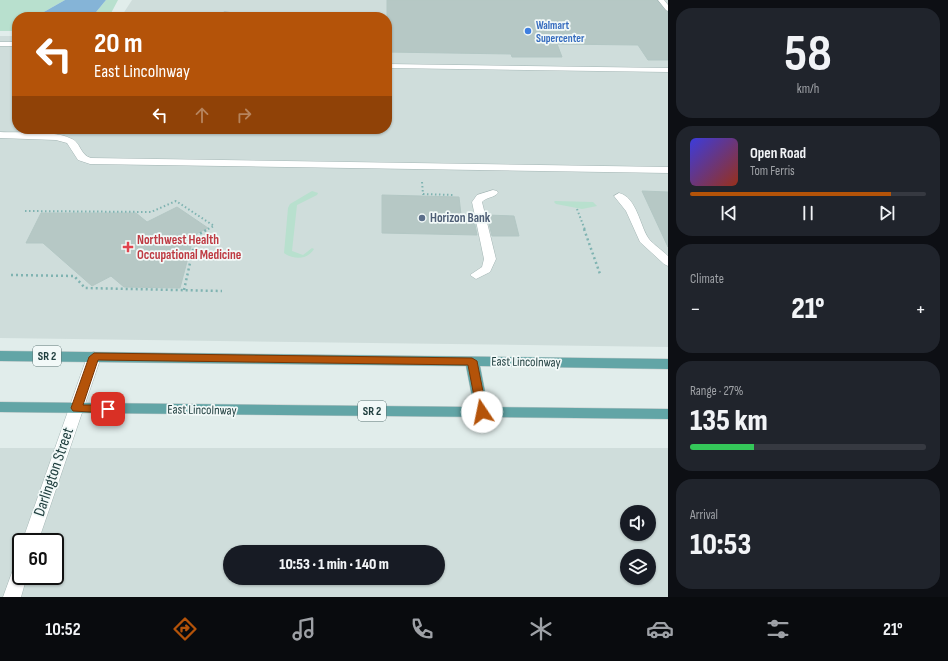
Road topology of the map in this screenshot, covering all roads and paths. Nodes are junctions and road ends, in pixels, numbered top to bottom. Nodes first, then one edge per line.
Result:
1 (661, 1) dead end
2 (668, 9) edge
3 (0, 44) edge
4 (12, 44) edge
5 (392, 66) edge
6 (668, 70) edge
7 (12, 134) edge
8 (38, 134) edge
9 (0, 135) edge
10 (421, 166) junction
11 (668, 170) edge
12 (493, 193) dead end
13 (453, 195) dead end
14 (619, 196) dead end
15 (577, 209) dead end
16 (25, 211) dead end
17 (668, 262) edge
18 (600, 274) dead end
19 (11, 275) dead end
20 (476, 275) dead end
21 (184, 290) junction
22 (222, 291) dead end
23 (0, 356) edge
24 (94, 357) junction
25 (472, 361) junction
26 (668, 364) edge
27 (0, 408) edge
28 (77, 408) junction
29 (482, 412) junction
30 (668, 414) edge
31 (33, 533) edge
32 (16, 585) edge
33 (12, 597) edge

1 - 2 street
3 - 4 street
5 - 6 street
7 - 9 street
8 - 10 street
10 - 11 street
10 - 13 path
12 - 20 street
14 - 17 street
15 - 18 path
16 - 21 path
19 - 21 path
21 - 22 path
23 - 24 main road, East Lincolnway / SR 2
24 - 25 main road, East Lincolnway / SR 2
24 - 28 street, Darlington Street
25 - 26 main road, East Lincolnway / SR 2
25 - 29 main road
27 - 28 main road, East Lincolnway / SR 2
28 - 29 main road, East Lincolnway / SR 2
28 - 31 street, Darlington Street
29 - 30 main road, East Lincolnway / SR 2
32 - 33 street

